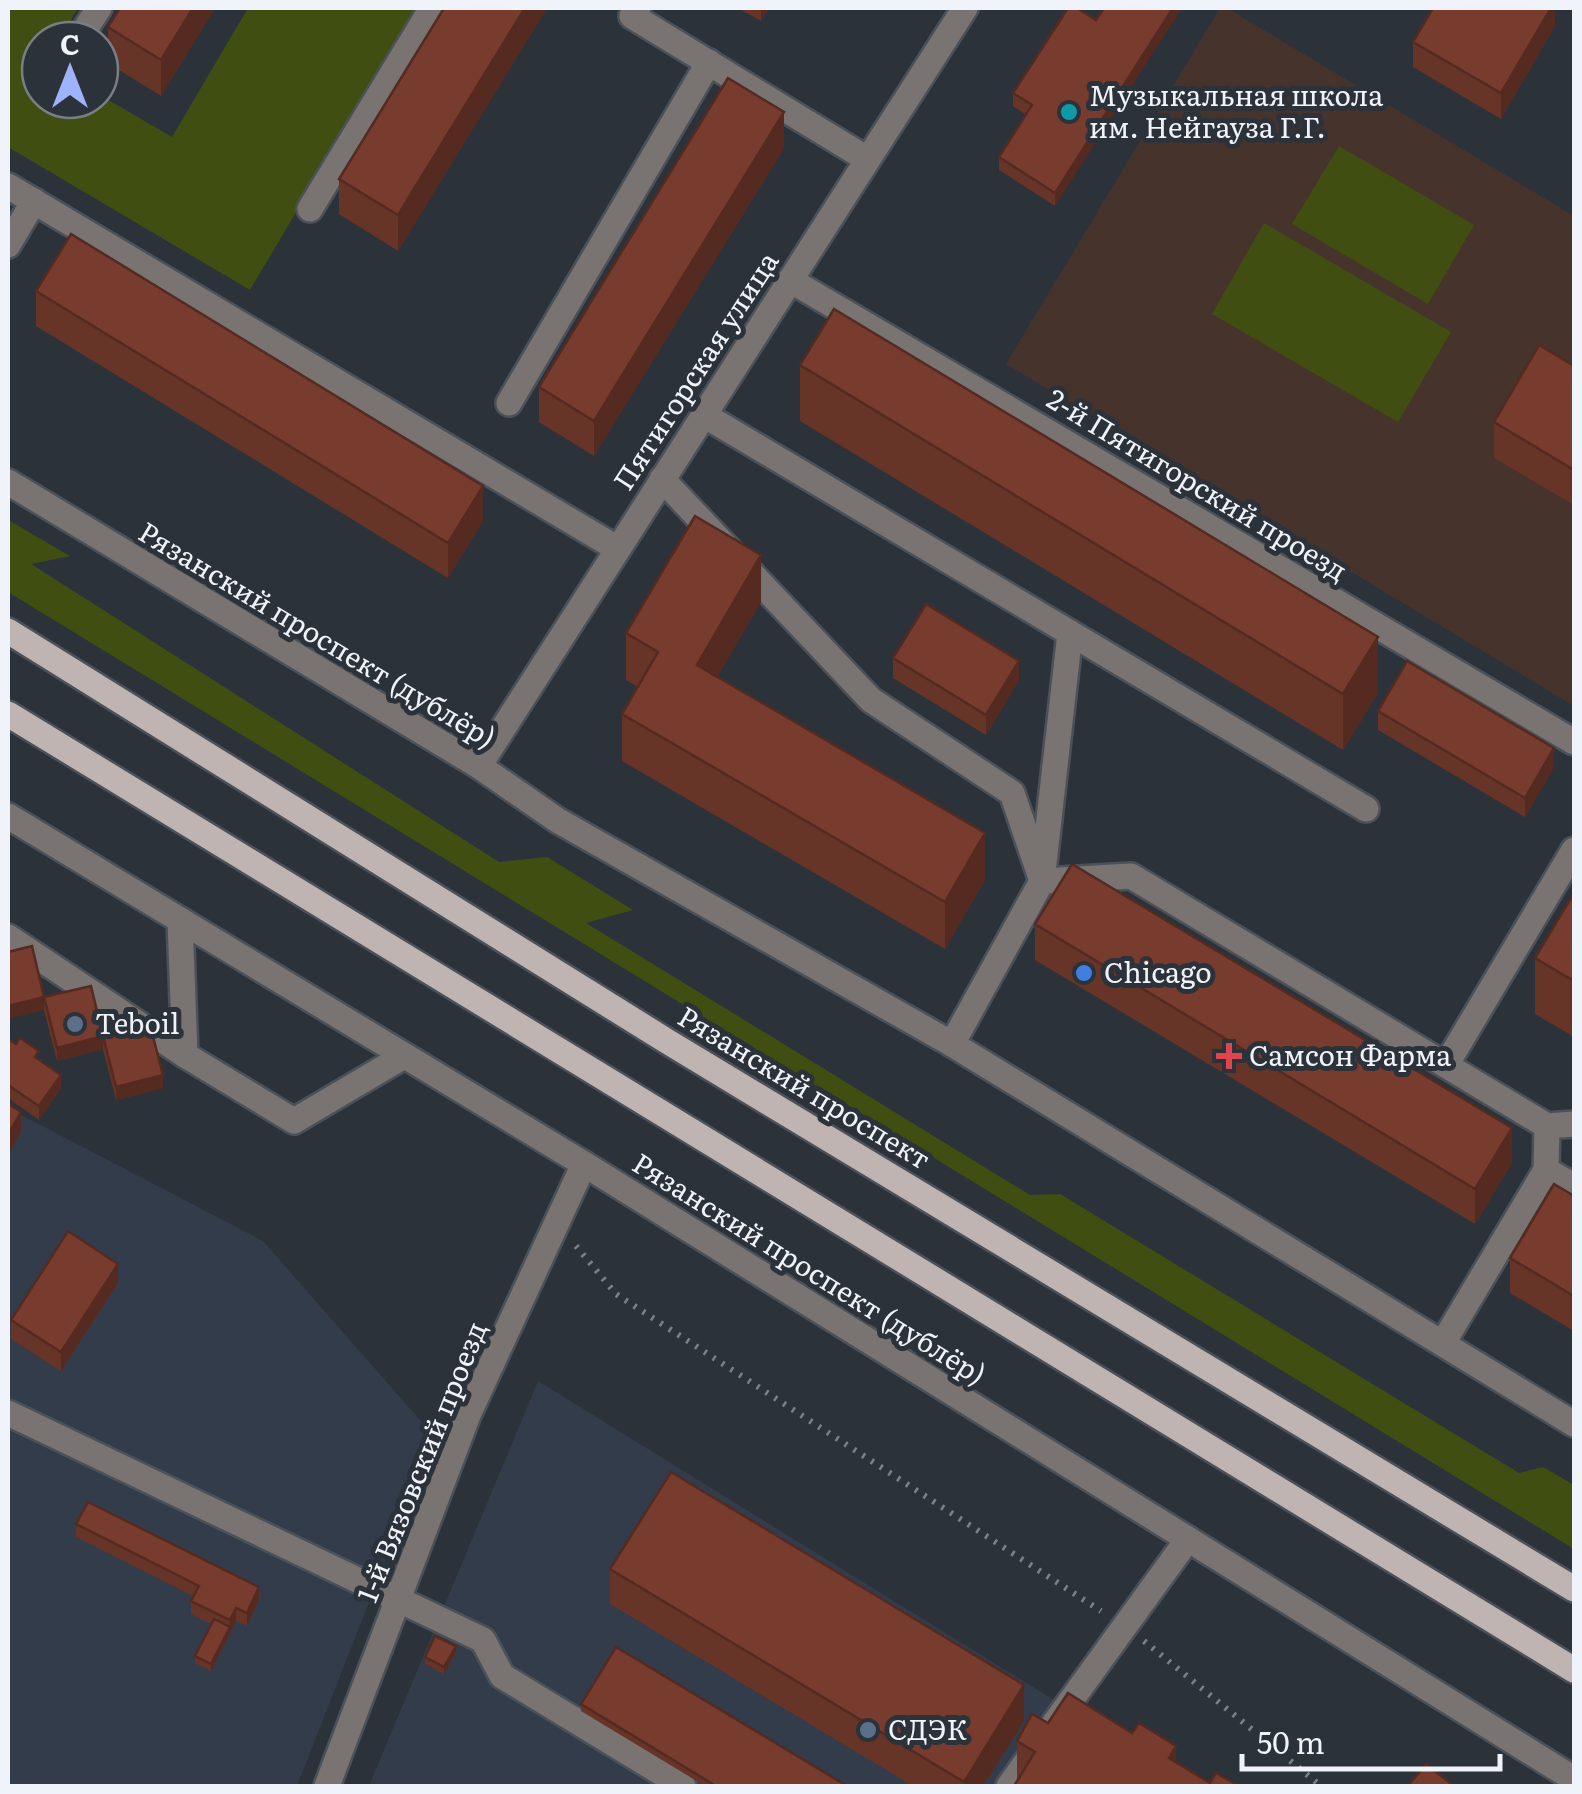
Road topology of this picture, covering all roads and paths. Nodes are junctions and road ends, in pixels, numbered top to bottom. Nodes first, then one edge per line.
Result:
1 (432, 8) edge
2 (638, 8) edge
3 (965, 8) edge
4 (708, 62) junction
5 (867, 159) junction
6 (8, 186) edge
7 (34, 201) junction
8 (310, 210) dead end
9 (8, 245) edge
10 (790, 280) junction
11 (509, 403) dead end
12 (704, 415) junction
13 (662, 479) junction
14 (13, 488) edge
15 (618, 550) junction
16 (8, 631) edge
17 (1070, 633) junction
18 (8, 714) edge
19 (1574, 742) edge
20 (479, 766) junction
21 (1366, 809) dead end
22 (8, 816) edge
23 (1574, 850) edge
24 (1042, 881) junction
25 (180, 920) junction
26 (8, 937) edge
27 (952, 1044) junction
28 (185, 1055) junction
29 (404, 1056) junction
30 (1446, 1065) junction
31 (1574, 1124) edge
32 (1548, 1126) junction
33 (584, 1164) junction
34 (1546, 1170) junction
35 (1574, 1186) edge
36 (557, 1222) junction
37 (1443, 1343) junction
38 (8, 1414) edge
39 (1574, 1424) edge
40 (1188, 1540) junction
41 (1574, 1589) edge
42 (398, 1601) junction
43 (1127, 1628) junction
44 (1574, 1670) edge
45 (1574, 1779) edge
46 (327, 1786) edge
47 (684, 1786) edge
48 (1009, 1786) edge
49 (1321, 1786) edge

1 - 8 street
2 - 4 street
3 - 5 street, Пятигорская улица
4 - 5 street
4 - 11 street
5 - 10 street, Пятигорская улица
6 - 7 street
7 - 9 street
7 - 15 street
10 - 12 street, Пятигорская улица
10 - 19 street, 2-й Пятигорский проезд
12 - 13 street, Пятигорская улица
12 - 17 street
13 - 15 street, Пятигорская улица
13 - 24 street
14 - 20 street, Рязанский проспект (дублёр)
15 - 20 street, Пятигорская улица
16 - 41 main road, Рязанский проспект
17 - 21 street
17 - 24 street
18 - 44 main road
20 - 27 street, Рязанский проспект (дублёр)
22 - 25 street, Рязанский проспект (дублёр)
23 - 30 street
24 - 27 street
24 - 30 street
25 - 28 street
25 - 29 street, Рязанский проспект (дублёр)
26 - 28 street
27 - 37 street, Рязанский проспект (дублёр)
28 - 29 street
29 - 33 street, Рязанский проспект (дублёр)
30 - 32 street
31 - 32 street
32 - 34 street
33 - 36 street, 1-й Вязовский проезд
33 - 40 street, Рязанский проспект (дублёр)
34 - 35 street
34 - 37 street
36 - 42 street, 1-й Вязовский проезд
36 - 43 path
37 - 39 street, Рязанский проспект (дублёр)
38 - 42 street
40 - 43 street
40 - 45 street, Рязанский проспект (дублёр)
42 - 46 street, 1-й Вязовский проезд
42 - 47 street
43 - 48 street
43 - 49 path

